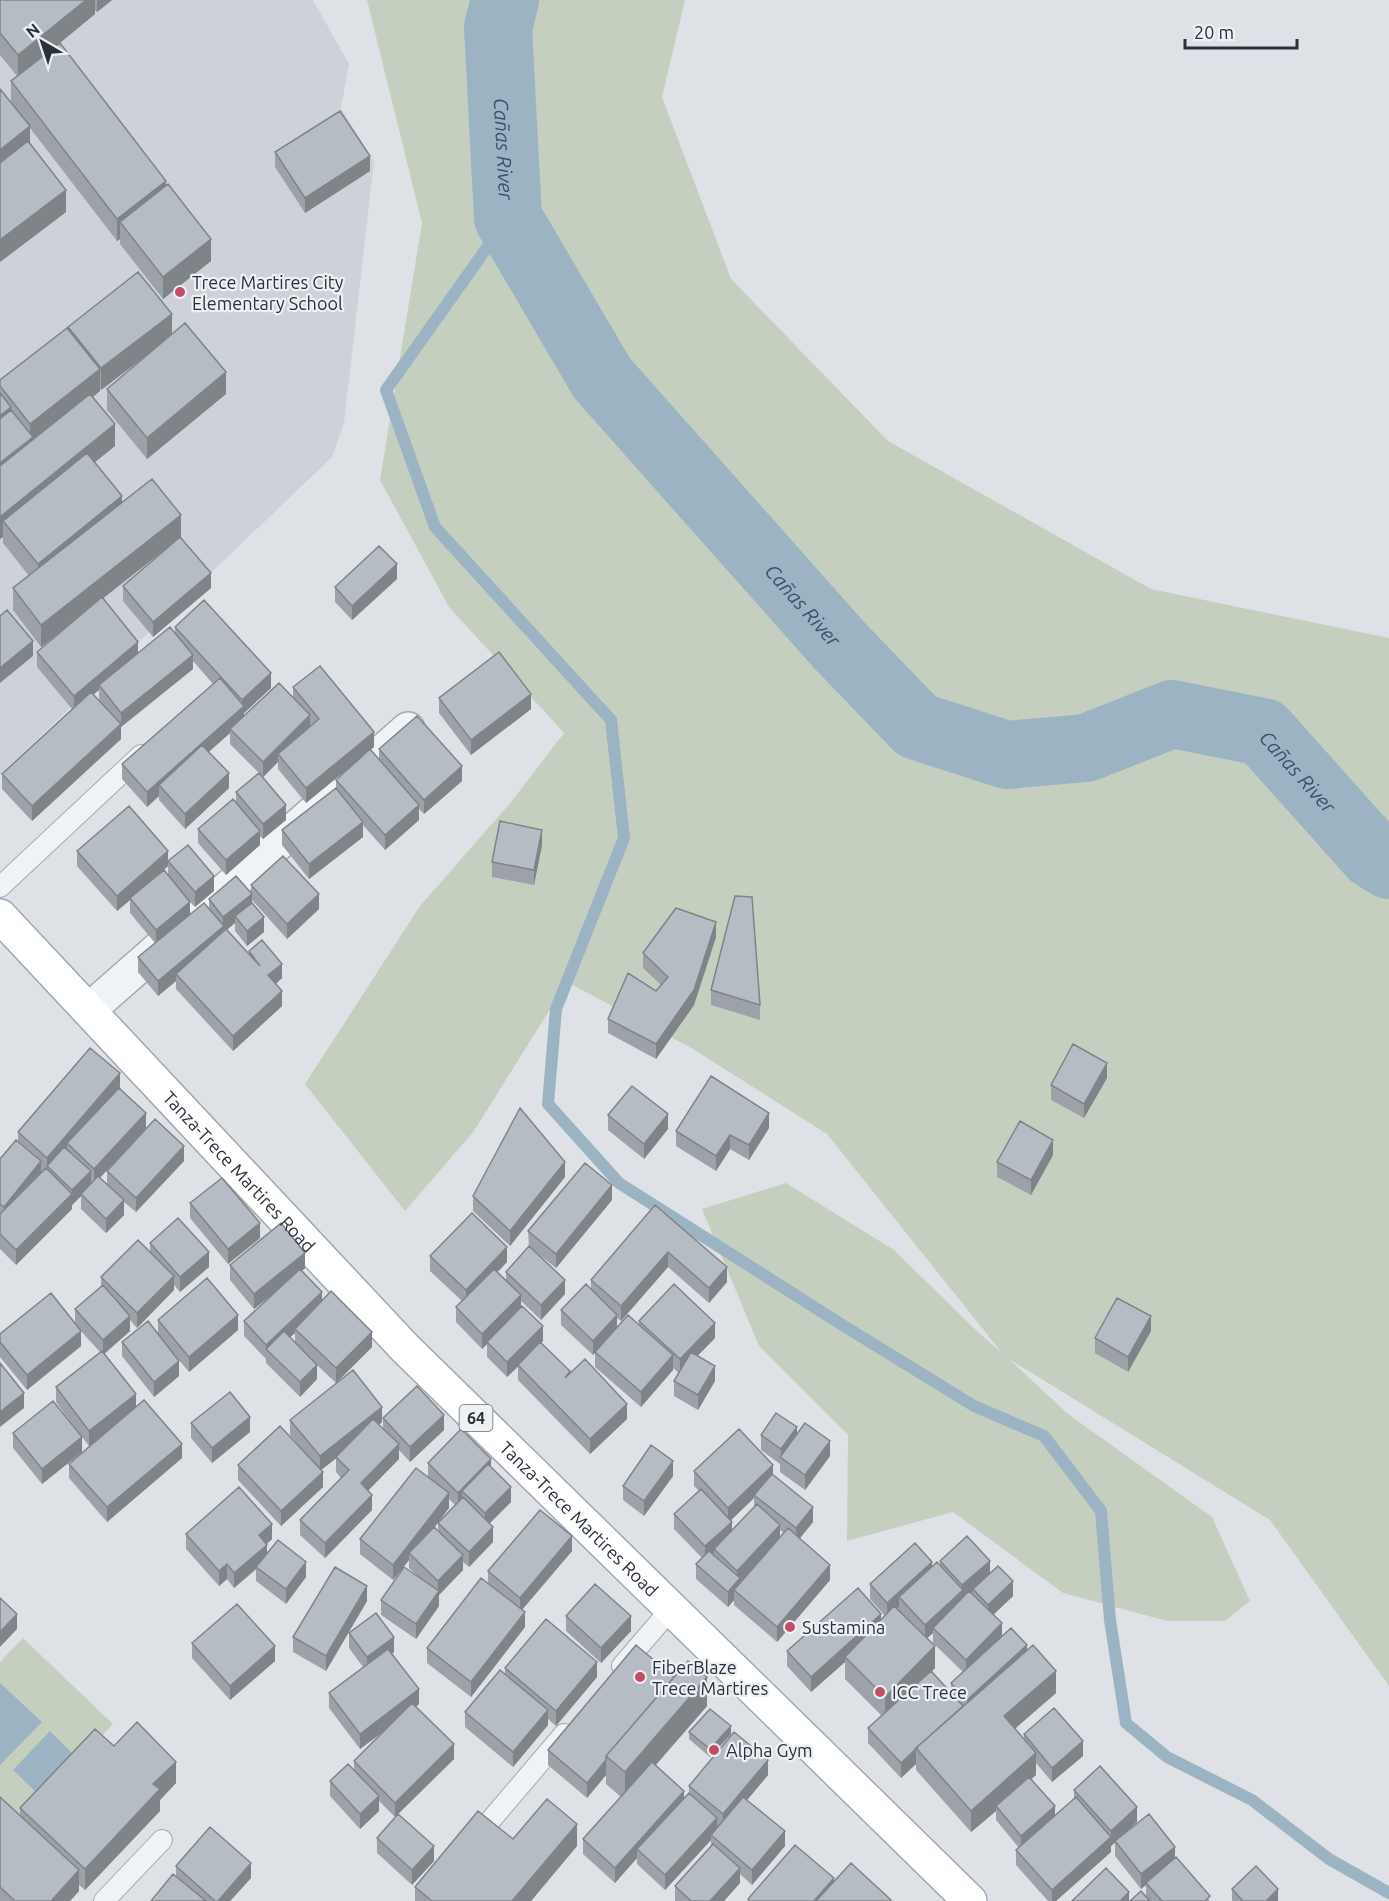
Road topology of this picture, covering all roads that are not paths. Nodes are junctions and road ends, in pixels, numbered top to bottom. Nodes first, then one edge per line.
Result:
1 (408, 729) edge
2 (152, 744) edge
3 (0, 887) edge
4 (0, 916) edge
5 (89, 1010) junction
6 (670, 1609) junction
7 (611, 1678) edge
8 (573, 1723) edge
9 (490, 1821) edge
10 (162, 1840) dead end
11 (104, 1901) edge
12 (970, 1901) edge

1 - 5 street
2 - 3 lane
4 - 5 main road, Tanza-Trece Martires Road / 64
5 - 6 main road, Tanza-Trece Martires Road / 64
6 - 7 lane
6 - 12 main road, Tanza-Trece Martires Road / 64
8 - 9 lane
10 - 11 lane

